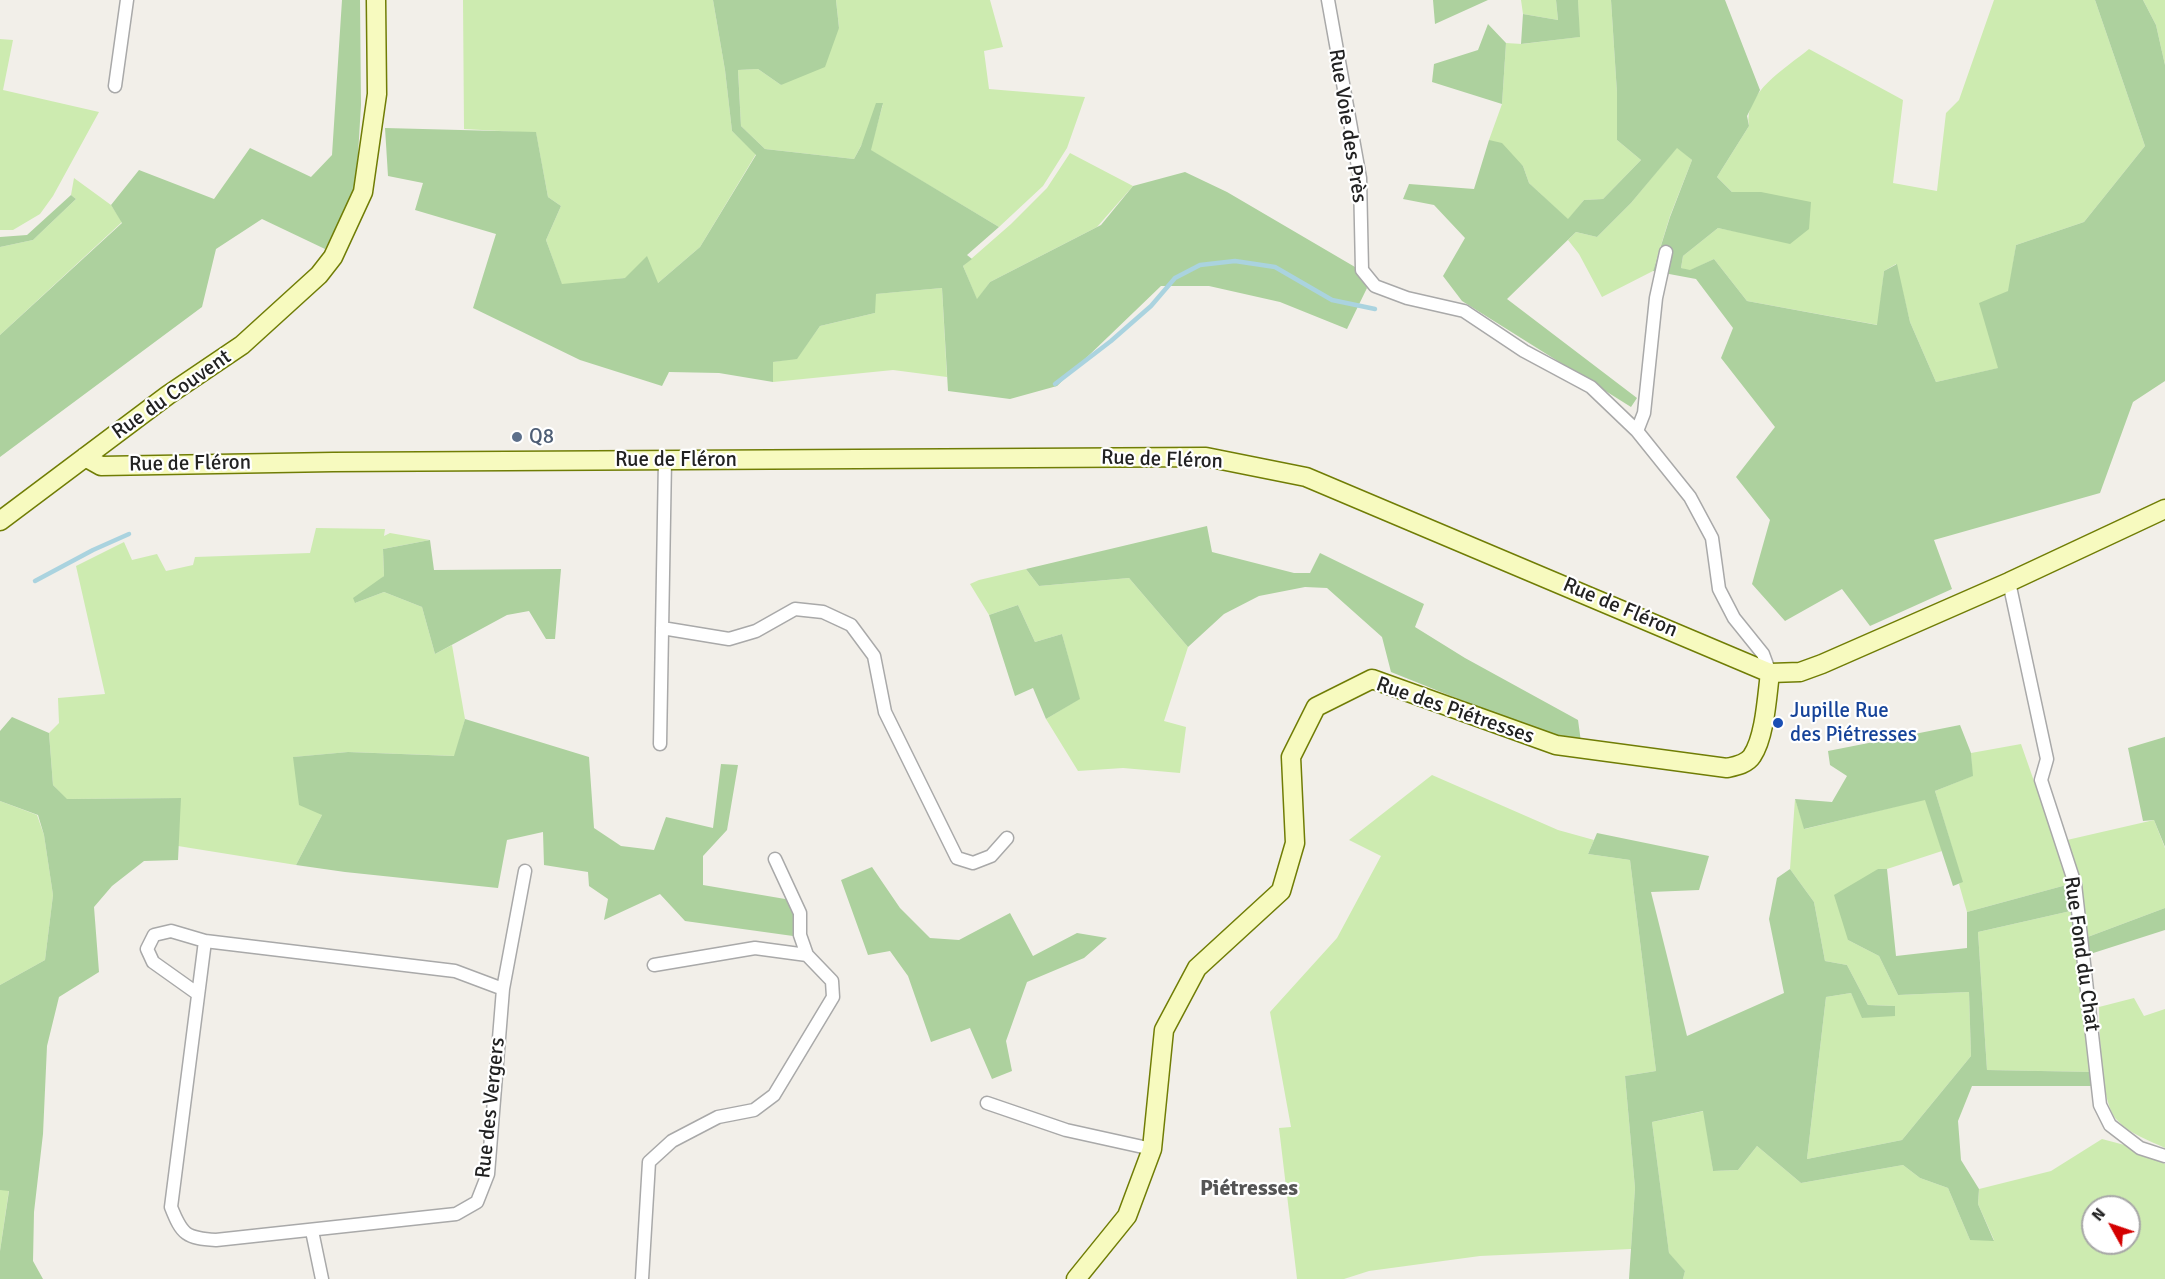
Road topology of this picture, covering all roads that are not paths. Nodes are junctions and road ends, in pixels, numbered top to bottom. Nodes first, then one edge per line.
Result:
1 (127, 0) edge
2 (376, 0) edge
3 (1328, 0) edge
4 (115, 86) dead end
5 (1666, 252) dead end
6 (1637, 431) junction
7 (85, 457) junction
8 (664, 460) junction
9 (2165, 509) edge
10 (0, 521) edge
11 (2009, 582) junction
12 (662, 628) junction
13 (1770, 673) junction
14 (660, 744) dead end
15 (1007, 838) dead end
16 (775, 859) dead end
17 (525, 871) dead end
18 (205, 941) junction
19 (807, 955) junction
20 (654, 965) dead end
21 (503, 989) junction
22 (198, 994) junction
23 (987, 1103) dead end
24 (1152, 1149) junction
25 (2165, 1156) edge
26 (312, 1231) junction
27 (322, 1279) edge
28 (642, 1279) edge
29 (1076, 1279) edge

1 - 4 street
2 - 7 street, Rue du Couvent
3 - 6 street, Rue Voie des Près
5 - 6 street
6 - 13 street, Rue Voie des Près
7 - 8 street, Rue de Fléron
7 - 10 street, Rue du Couvent
8 - 12 street
8 - 13 street, Rue de Fléron
9 - 11 street, Rue de Fléron
11 - 13 street, Rue de Fléron
11 - 25 street, Rue Fond du Chat
12 - 14 street
12 - 15 street
13 - 24 street, Rue des Piétresses
16 - 19 street
17 - 21 street, Rue des Vergers
18 - 21 street
18 - 22 street, Rue des Vergers
18 - 22 street
19 - 20 street
19 - 28 street
21 - 26 street, Rue des Vergers
22 - 26 street, Rue des Vergers
23 - 24 street
24 - 29 street, Rue des Piétresses
26 - 27 street

